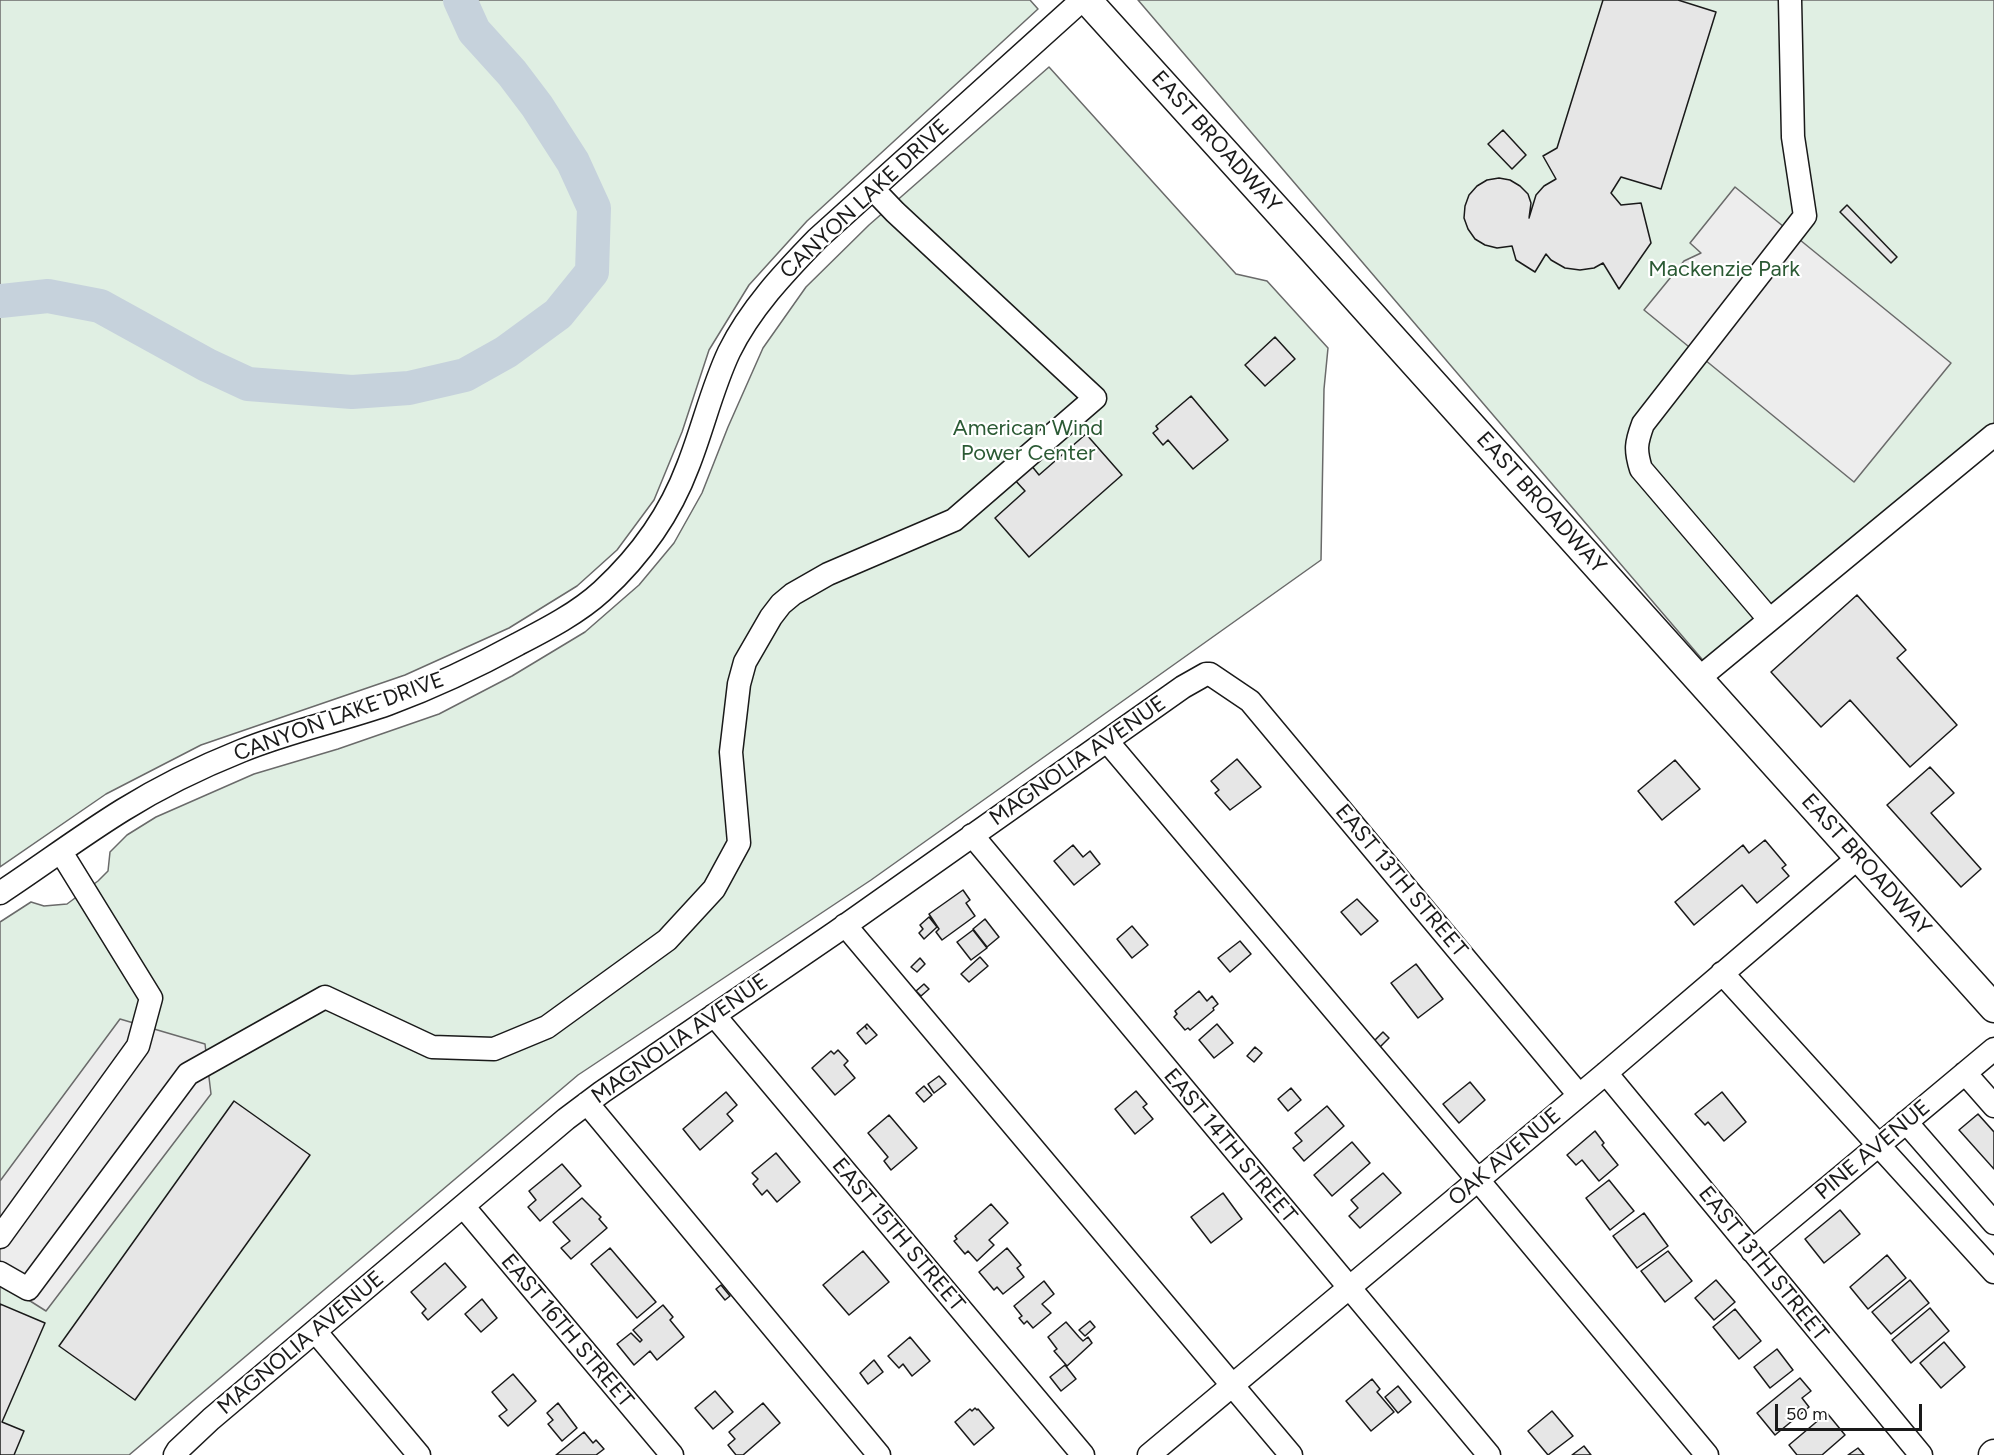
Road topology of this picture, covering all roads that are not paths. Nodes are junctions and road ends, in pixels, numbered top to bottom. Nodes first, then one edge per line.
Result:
1 (1082, 0) edge
2 (1087, 0) edge
3 (1790, 0) edge
4 (873, 189) junction
5 (1994, 435) edge
6 (1770, 620) junction
7 (1214, 677) joint
8 (1698, 679) junction
9 (1107, 741) junction
10 (972, 835) junction
11 (61, 852) junction
12 (1858, 857) junction
13 (0, 893) edge
14 (845, 925) junction
15 (1722, 974) junction
16 (1994, 1008) edge
17 (714, 1015) junction
18 (1994, 1049) edge
19 (1606, 1073) junction
20 (1965, 1073) junction
21 (1579, 1095) junction
22 (587, 1103) junction
23 (1994, 1107) edge
24 (1906, 1122) junction
25 (1879, 1145) junction
26 (1478, 1179) junction
27 (463, 1206) junction
28 (1994, 1223) edge
29 (0, 1238) edge
30 (1752, 1251) junction
31 (1994, 1272) edge
32 (0, 1273) edge
33 (1349, 1288) junction
34 (315, 1331) junction
35 (1232, 1385) junction
36 (176, 1452) edge
37 (419, 1455) edge
38 (672, 1455) edge
39 (879, 1455) edge
40 (1083, 1455) edge
41 (1149, 1455) edge
42 (1291, 1455) edge
43 (1489, 1455) edge
44 (1707, 1455) edge
45 (1922, 1455) edge

1 - 4 street, CANYON LAKE DRIVE
2 - 8 main road, EAST BROADWAY
3 - 6 street
4 - 11 street, CANYON LAKE DRIVE
4 - 32 street
5 - 6 street
6 - 8 street
7 - 9 street, MAGNOLIA AVENUE
7 - 21 street, EAST 13TH STREET
8 - 12 main road, EAST BROADWAY
9 - 10 street, MAGNOLIA AVENUE
9 - 26 street
10 - 14 street, MAGNOLIA AVENUE
10 - 33 street, EAST 14TH STREET
11 - 13 street, CANYON LAKE DRIVE
11 - 29 street
12 - 15 street, OAK AVENUE
12 - 16 main road, EAST BROADWAY
14 - 17 street, MAGNOLIA AVENUE
14 - 35 street
15 - 19 street, OAK AVENUE
15 - 25 street
17 - 22 street, MAGNOLIA AVENUE
17 - 40 street, EAST 15TH STREET
18 - 20 street, PINE AVENUE
19 - 21 street, OAK AVENUE
19 - 30 street, EAST 13TH STREET
20 - 23 street
20 - 24 street, PINE AVENUE
21 - 26 street, OAK AVENUE
22 - 27 street, MAGNOLIA AVENUE
22 - 39 street
24 - 25 street, PINE AVENUE
24 - 28 street
25 - 30 street, PINE AVENUE
25 - 31 street
26 - 33 street, OAK AVENUE
26 - 44 street
27 - 34 street, MAGNOLIA AVENUE
27 - 38 street, EAST 16TH STREET
30 - 45 street, EAST 13TH STREET
33 - 35 street, OAK AVENUE
33 - 43 street, EAST 14TH STREET
34 - 36 street, MAGNOLIA AVENUE
34 - 37 street
35 - 41 street, OAK AVENUE
35 - 42 street

